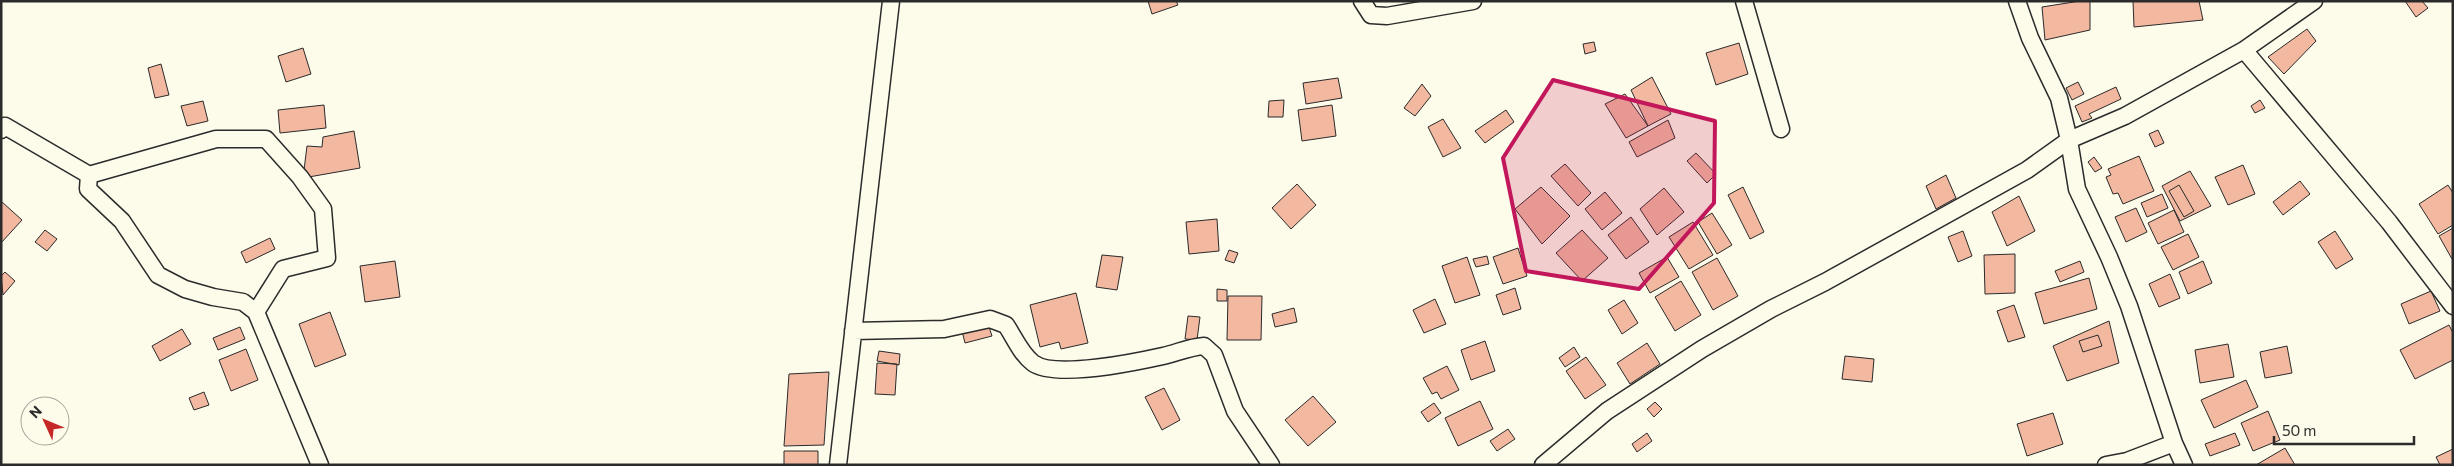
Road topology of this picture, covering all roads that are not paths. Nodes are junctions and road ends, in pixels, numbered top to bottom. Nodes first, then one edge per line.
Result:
1 (891, 1) edge
2 (1362, 1) edge
3 (1473, 1) edge
4 (1744, 1) edge
5 (2017, 1) edge
6 (2314, 1) edge
7 (2244, 50) junction
8 (1781, 128) dead end
9 (1, 130) edge
10 (2069, 140) junction
11 (89, 175) junction
12 (2453, 306) edge
13 (256, 312) junction
14 (853, 331) junction
15 (2174, 443) junction
16 (320, 465) edge
17 (838, 465) edge
18 (1270, 465) edge
19 (1543, 465) edge
20 (2106, 465) edge
21 (2184, 465) edge

1 - 14 street
2 - 3 street
4 - 8 street
5 - 10 street
6 - 7 street
7 - 10 street
7 - 12 street
9 - 11 street
10 - 15 street
10 - 19 street
11 - 13 street
11 - 13 street
13 - 16 street
14 - 17 street
14 - 18 street
15 - 20 street
15 - 21 street

